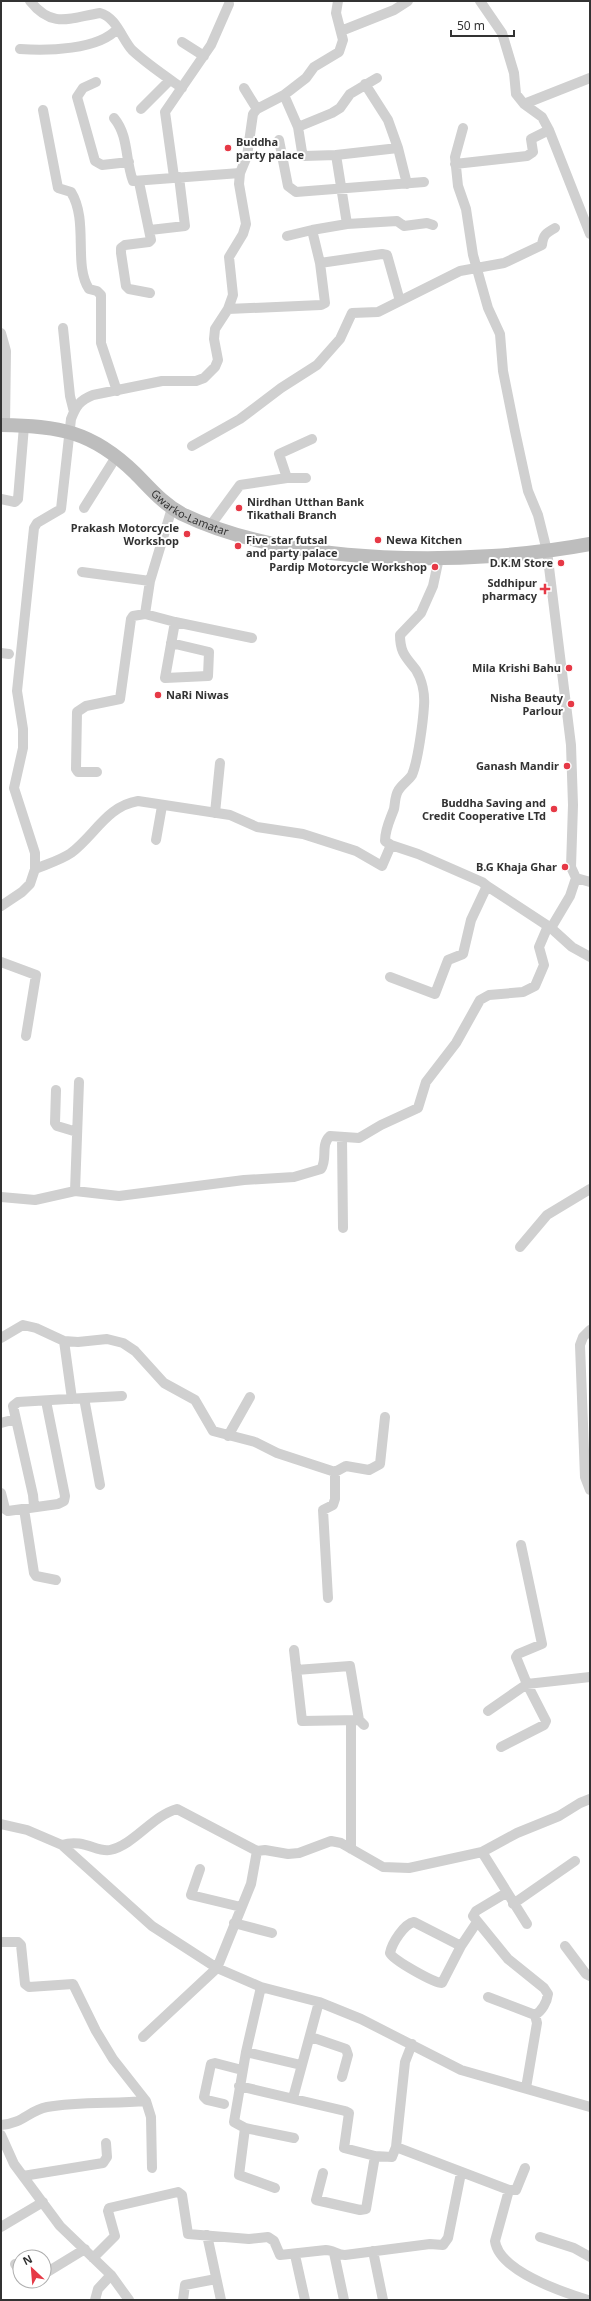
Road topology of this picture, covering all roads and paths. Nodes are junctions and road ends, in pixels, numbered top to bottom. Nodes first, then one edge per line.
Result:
1 (30, 1) edge
2 (338, 1) edge
3 (408, 1) edge
4 (480, 1) edge
5 (229, 4) dead end
6 (117, 29) junction
7 (341, 31) junction
8 (182, 42) dead end
9 (20, 49) dead end
10 (204, 56) junction
11 (377, 78) dead end
12 (590, 78) edge
13 (170, 80) junction
14 (96, 82) dead end
15 (365, 84) junction
16 (182, 88) junction
17 (244, 88) dead end
18 (284, 95) junction
19 (524, 104) junction
20 (141, 109) dead end
21 (257, 109) junction
22 (43, 110) dead end
23 (114, 118) dead end
24 (298, 127) junction
25 (463, 128) dead end
26 (549, 130) junction
27 (278, 140) dead end
28 (398, 148) junction
29 (336, 154) junction
30 (129, 162) junction
31 (455, 164) junction
32 (240, 173) junction
33 (176, 177) junction
34 (140, 182) junction
35 (424, 182) dead end
36 (408, 184) junction
37 (341, 189) junction
38 (347, 224) junction
39 (433, 225) dead end
40 (555, 228) dead end
41 (150, 230) junction
42 (312, 230) junction
43 (590, 234) edge
44 (287, 236) dead end
45 (320, 264) junction
46 (477, 267) junction
47 (150, 293) dead end
48 (400, 301) junction
49 (228, 309) junction
50 (63, 328) dead end
51 (1, 333) edge
52 (117, 391) junction
53 (74, 412) junction
54 (3, 425) edge
55 (24, 426) junction
56 (69, 431) junction
57 (312, 439) dead end
58 (192, 446) dead end
59 (116, 457) junction
60 (287, 478) junction
61 (306, 478) dead end
62 (1, 500) edge
63 (1, 504) edge
64 (84, 508) dead end
65 (172, 508) junction
66 (210, 526) junction
67 (590, 544) edge
68 (547, 551) junction
69 (439, 558) junction
70 (82, 572) dead end
71 (150, 581) junction
72 (145, 614) junction
73 (175, 622) junction
74 (252, 638) dead end
75 (171, 643) junction
76 (220, 763) dead end
77 (97, 772) dead end
78 (162, 806) junction
79 (215, 813) junction
80 (156, 840) dead end
81 (391, 845) junction
82 (35, 869) junction
83 (576, 878) junction
84 (590, 882) edge
85 (487, 886) junction
86 (1, 906) edge
87 (550, 927) junction
88 (590, 957) edge
89 (1, 962) edge
90 (390, 977) dead end
91 (26, 1036) dead end
92 (79, 1082) dead end
93 (56, 1090) dead end
94 (77, 1132) junction
95 (342, 1137) junction
96 (590, 1189) edge
97 (75, 1191) junction
98 (1, 1197) edge
99 (343, 1228) dead end
100 (520, 1247) dead end
101 (590, 1330) edge
102 (1, 1338) edge
103 (64, 1341) junction
104 (122, 1396) dead end
105 (250, 1397) dead end
106 (84, 1398) junction
107 (72, 1399) junction
108 (46, 1401) junction
109 (385, 1418) dead end
110 (16, 1419) junction
111 (1, 1423) edge
112 (228, 1436) junction
113 (335, 1472) junction
114 (100, 1485) dead end
115 (590, 1490) edge
116 (1, 1493) edge
117 (29, 1508) junction
118 (521, 1545) dead end
119 (56, 1580) dead end
120 (328, 1598) dead end
121 (294, 1650) dead end
122 (296, 1670) junction
123 (590, 1677) edge
124 (527, 1684) junction
125 (488, 1711) dead end
126 (358, 1722) junction
127 (501, 1748) dead end
128 (590, 1799) edge
129 (1, 1824) edge
130 (62, 1845) junction
131 (351, 1849) junction
132 (257, 1851) junction
133 (482, 1852) junction
134 (575, 1861) dead end
135 (200, 1869) dead end
136 (506, 1894) junction
137 (513, 1904) junction
138 (240, 1907) junction
139 (477, 1922) junction
140 (234, 1923) junction
141 (527, 1924) dead end
142 (272, 1933) dead end
143 (1, 1942) edge
144 (461, 1946) junction
145 (565, 1946) dead end
146 (217, 1968) junction
147 (590, 1976) edge
148 (261, 1988) junction
149 (488, 1997) dead end
150 (319, 2002) junction
151 (535, 2015) junction
152 (311, 2037) junction
153 (143, 2038) dead end
154 (412, 2044) junction
155 (246, 2052) junction
156 (301, 2065) junction
157 (242, 2070) junction
158 (342, 2077) dead end
159 (239, 2086) junction
160 (526, 2088) junction
161 (293, 2098) junction
162 (146, 2101) junction
163 (224, 2104) dead end
164 (590, 2107) edge
165 (1, 2125) edge
166 (245, 2128) junction
167 (1, 2135) edge
168 (294, 2138) dead end
169 (106, 2143) dead end
170 (396, 2147) junction
171 (375, 2156) junction
172 (152, 2168) dead end
173 (525, 2168) dead end
174 (461, 2172) junction
175 (323, 2173) dead end
176 (23, 2176) junction
177 (275, 2188) dead end
178 (509, 2190) junction
179 (43, 2202) junction
180 (1, 2228) edge
181 (207, 2235) junction
182 (540, 2237) dead end
183 (85, 2249) junction
184 (373, 2251) junction
185 (334, 2253) junction
186 (295, 2255) junction
187 (590, 2257) edge
188 (93, 2258) junction
189 (52, 2269) edge
190 (111, 2275) junction
191 (216, 2279) junction
192 (95, 2300) edge
193 (129, 2300) edge
194 (183, 2300) edge
195 (221, 2300) edge
196 (305, 2300) edge
197 (344, 2300) edge
198 (383, 2300) edge
199 (588, 2300) edge

1 - 6 street
2 - 7 street
3 - 7 street
4 - 19 street
5 - 10 street
6 - 9 street
6 - 13 street
7 - 18 street
8 - 10 street
10 - 16 street
11 - 15 street
12 - 19 street
13 - 16 street
13 - 20 street
14 - 30 street
15 - 24 street
15 - 28 street
16 - 33 street
17 - 21 street
18 - 21 street
18 - 24 street
19 - 26 street
21 - 32 street
22 - 52 street
23 - 30 street
24 - 29 street
25 - 31 street
26 - 31 street
26 - 43 street
27 - 37 street
28 - 29 street
28 - 36 street
29 - 37 street
30 - 34 street
31 - 46 street
32 - 33 street
32 - 49 street
33 - 34 street
33 - 41 street
34 - 41 street
35 - 36 street
36 - 37 street
37 - 38 street
38 - 39 street
38 - 42 street
40 - 46 street
41 - 47 street
42 - 44 street
42 - 45 street
45 - 48 street
45 - 49 street
46 - 48 street
46 - 68 street
48 - 58 street
49 - 52 street
50 - 53 street
51 - 54 street
52 - 53 street
53 - 56 street
54 - 55 main road, Gwarko-Lamatar
55 - 56 main road, Gwarko-Lamatar
55 - 62 street
56 - 59 main road, Gwarko-Lamatar
56 - 82 street
57 - 60 street
59 - 64 street
59 - 65 main road, Gwarko-Lamatar
60 - 61 street
60 - 66 street
62 - 63 street
65 - 66 main road, Gwarko-Lamatar
65 - 71 street
66 - 69 main road, Gwarko-Lamatar
67 - 68 main road, Gwarko-Lamatar
68 - 69 main road, Gwarko-Lamatar
68 - 83 street
69 - 81 street
70 - 71 street
71 - 72 street
72 - 73 street
72 - 77 street
73 - 74 street
73 - 75 street
75 - 75 street
76 - 79 street
78 - 79 street
78 - 80 street
78 - 82 street
79 - 81 street
81 - 85 street
82 - 86 street
83 - 84 street
83 - 87 street
85 - 87 street
85 - 90 street
87 - 88 street
87 - 95 street
89 - 91 street
92 - 94 street
93 - 94 street
94 - 97 street
95 - 97 street
95 - 99 street
96 - 100 street
97 - 98 street
101 - 115 street
102 - 103 street
103 - 107 street
103 - 112 street
104 - 106 street
105 - 112 street
106 - 107 street
106 - 114 street
107 - 108 street
108 - 110 street
108 - 117 street
109 - 113 street
110 - 111 street
110 - 117 street
112 - 113 street
113 - 120 street
116 - 117 street
117 - 119 street
118 - 124 street
121 - 122 street
122 - 126 street
122 - 126 street
123 - 124 street
124 - 125 street
124 - 127 street
126 - 131 street
128 - 133 street
129 - 130 street
130 - 132 street
130 - 146 street
131 - 132 street
131 - 133 street
132 - 138 street
133 - 136 street
134 - 137 street
135 - 138 street
136 - 137 street
136 - 139 street
137 - 141 street
138 - 140 street
139 - 144 street
139 - 151 street
140 - 142 street
140 - 146 street
143 - 162 street
144 - 144 street
145 - 147 street
146 - 148 street
146 - 153 street
148 - 150 street
148 - 155 street
149 - 151 street
150 - 152 street
150 - 154 street
151 - 160 street
152 - 156 street
152 - 158 street
154 - 160 street
154 - 170 street
155 - 156 street
155 - 157 street
156 - 161 street
157 - 159 street
157 - 163 street
159 - 161 street
159 - 166 street
160 - 164 street
161 - 171 street
162 - 165 street
162 - 172 street
166 - 168 street
166 - 177 street
167 - 176 street
169 - 176 street
170 - 171 street
170 - 174 street
171 - 175 street
173 - 178 street
174 - 178 street
174 - 184 street
176 - 179 street
178 - 199 street
179 - 180 street
179 - 183 street
181 - 186 street
181 - 188 street
181 - 191 street
182 - 187 street
183 - 188 street
183 - 189 street
184 - 185 street
184 - 198 street
185 - 186 street
185 - 197 street
186 - 196 street
188 - 190 street
190 - 192 street
190 - 193 street
191 - 194 street
191 - 195 street

